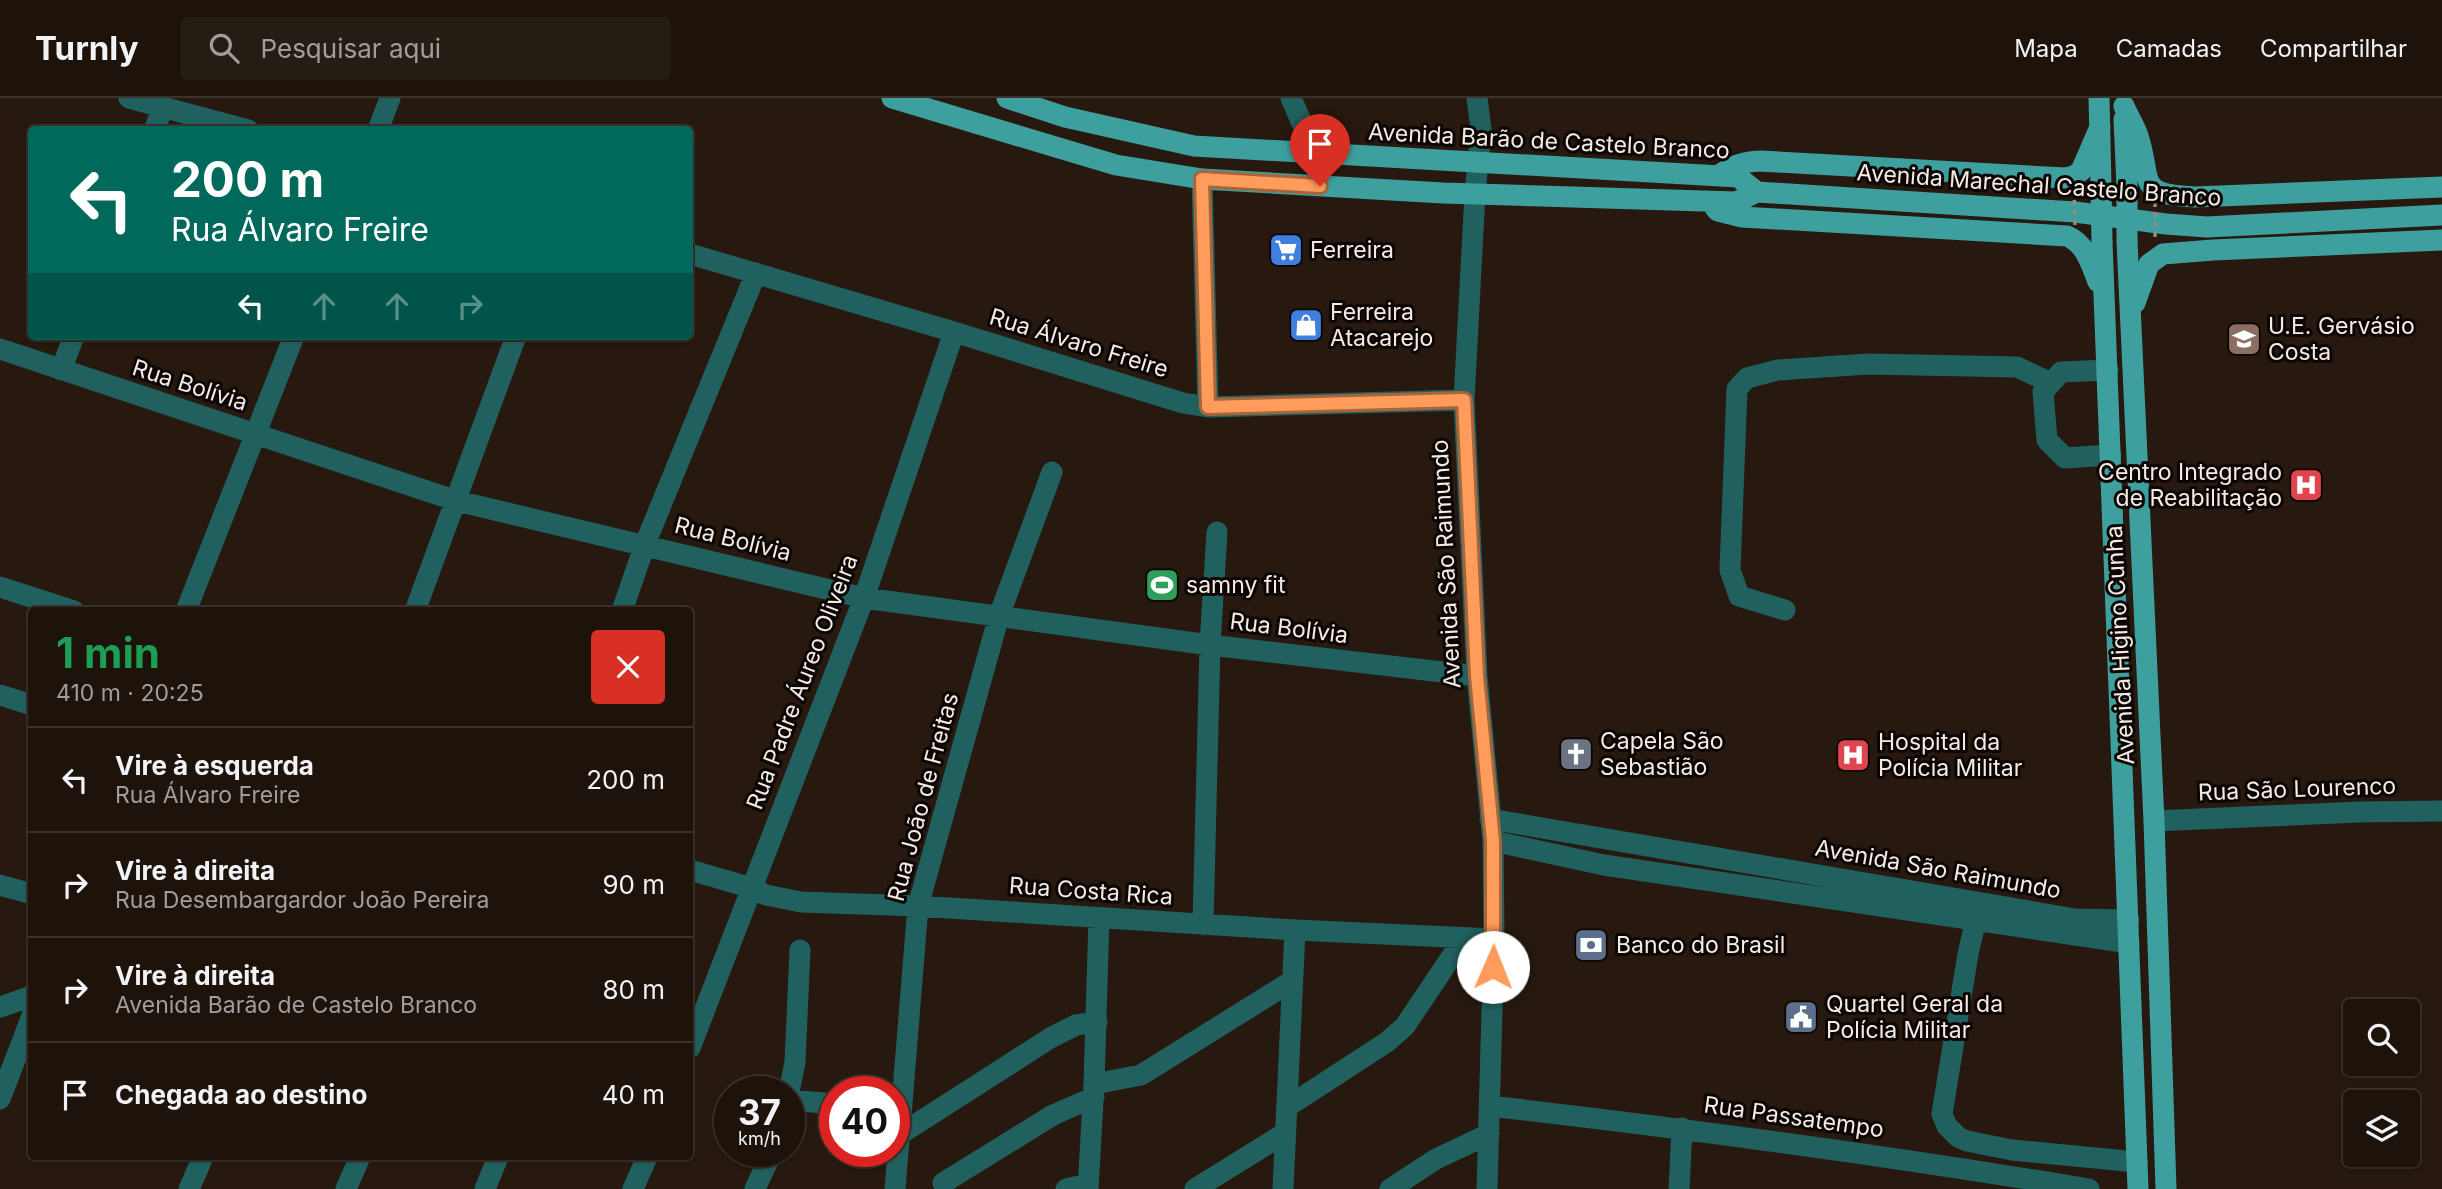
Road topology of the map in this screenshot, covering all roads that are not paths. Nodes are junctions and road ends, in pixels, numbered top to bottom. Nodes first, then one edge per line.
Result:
1 (130, 98) edge
2 (390, 98) edge
3 (892, 98) edge
4 (1007, 98) edge
5 (1291, 98) edge
6 (1477, 98) edge
7 (2099, 98) edge
8 (2123, 102) edge
9 (163, 107) junction
10 (156, 126) edge
11 (233, 126) edge
12 (380, 126) edge
13 (2099, 127) junction
14 (1315, 153) junction
15 (1479, 162) junction
16 (1719, 176) junction
17 (1202, 179) junction
18 (2442, 187) edge
19 (1757, 192) junction
20 (1475, 194) junction
21 (1709, 201) junction
22 (2442, 215) edge
23 (2442, 240) edge
24 (693, 255) edge
25 (756, 273) junction
26 (2104, 295) junction
27 (2131, 315) junction
28 (954, 332) junction
29 (72, 340) edge
30 (292, 340) edge
31 (515, 340) edge
32 (0, 349) edge
33 (61, 370) junction
34 (2108, 370) junction
35 (2051, 383) junction
36 (1464, 400) junction
37 (1208, 407) junction
38 (254, 434) junction
39 (2111, 456) junction
40 (1052, 472) dead end
41 (457, 501) junction
42 (1217, 532) dead end
43 (645, 544) junction
44 (0, 587) edge
45 (864, 598) junction
46 (62, 607) edge
47 (188, 607) edge
48 (417, 607) edge
49 (623, 607) edge
50 (1785, 610) dead end
51 (999, 616) junction
52 (1210, 645) junction
53 (1477, 676) junction
54 (0, 695) edge
55 (28, 704) edge
56 (2442, 811) edge
57 (1490, 819) junction
58 (2154, 821) junction
59 (1493, 841) junction
60 (693, 871) edge
61 (0, 885) edge
62 (752, 888) junction
63 (28, 893) edge
64 (918, 906) junction
65 (1978, 911) junction
66 (1099, 918) junction
67 (2129, 920) junction
68 (1203, 925) junction
69 (1295, 930) junction
70 (1464, 938) junction
71 (1494, 939) junction
72 (2129, 943) junction
73 (800, 950) dead end
74 (1292, 981) junction
75 (28, 997) edge
76 (0, 1007) edge
77 (1097, 1022) junction
78 (28, 1026) edge
79 (693, 1040) edge
80 (792, 1076) edge
81 (901, 1076) edge
82 (1094, 1091) junction
83 (0, 1099) edge
84 (1490, 1106) junction
85 (1287, 1107) junction
86 (910, 1128) edge
87 (1682, 1128) junction
88 (1285, 1133) junction
89 (1489, 1133) junction
90 (2012, 1150) junction
91 (202, 1160) edge
92 (359, 1160) edge
93 (497, 1160) edge
94 (645, 1160) edge
95 (2137, 1162) junction
96 (765, 1167) edge
97 (897, 1167) edge
98 (2012, 1176) junction
99 (943, 1183) dead end
100 (1088, 1186) edge
101 (189, 1189) edge
102 (346, 1189) edge
103 (485, 1189) edge
104 (633, 1189) edge
105 (755, 1189) edge
106 (895, 1189) edge
107 (1066, 1189) edge
108 (1195, 1189) edge
109 (1283, 1189) edge
110 (1390, 1189) edge
111 (1487, 1189) edge
112 (1679, 1189) edge
113 (2090, 1189) edge
114 (2138, 1189) edge
115 (2166, 1189) edge

1 - 9 street
2 - 12 street
3 - 17 main road
4 - 14 main road, Avenida Barão de Castelo Branco
5 - 14 street
6 - 15 street, Avenida São Raimundo
7 - 13 main road, Avenida Higino Cunha
8 - 18 main road
8 - 27 main road, Avenida Higino Cunha, bridge
9 - 10 street
9 - 11 street
13 - 16 main road
13 - 26 main road, Avenida Higino Cunha, bridge
14 - 15 main road, Avenida Barão de Castelo Branco
15 - 16 main road, Avenida Barão de Castelo Branco
15 - 20 street, Avenida São Raimundo
16 - 19 main road, Avenida Barão de Castelo Branco
17 - 20 main road
17 - 37 street
19 - 21 main road
19 - 22 main road, Avenida Marechal Castelo Branco
20 - 21 main road
20 - 36 street, Avenida São Raimundo
21 - 26 main road
23 - 27 main road
24 - 25 street, Rua Álvaro Freire
25 - 28 street, Rua Álvaro Freire
25 - 43 street
26 - 34 main road, Avenida Higino Cunha
27 - 58 main road, Avenida Higino Cunha
28 - 37 street, Rua Álvaro Freire
28 - 45 street, Rua Padre Áureo Oliveira
29 - 33 street
30 - 38 street
31 - 41 street
32 - 33 street, Rua Bolívia
33 - 38 street, Rua Bolívia
34 - 35 street
34 - 39 main road, Avenida Higino Cunha
35 - 39 street
35 - 50 street
36 - 37 street, Rua Álvaro Freire
36 - 53 street, Avenida São Raimundo
38 - 41 street, Rua Bolívia
38 - 47 street
39 - 67 main road, Avenida Higino Cunha
40 - 51 street, Rua João de Freitas
41 - 43 street, Rua Bolívia
41 - 48 street
42 - 52 street
43 - 45 street, Rua Bolívia
43 - 49 street
44 - 46 street
45 - 51 street, Rua Bolívia
45 - 62 street, Rua Padre Áureo Oliveira
51 - 52 street, Rua Bolívia
51 - 64 street, Rua João de Freitas
52 - 53 street, Rua Bolívia
52 - 68 street
53 - 57 street, Avenida São Raimundo
54 - 55 street
56 - 58 street, Rua São Lourenco
57 - 59 street, Avenida São Raimundo
57 - 65 street, Avenida São Raimundo
58 - 115 main road, Avenida Higino Cunha
59 - 65 street, Avenida São Raimundo
59 - 71 street, Avenida São Raimundo
60 - 62 street, Rua Costa Rica
61 - 63 street
62 - 64 street, Rua Costa Rica
62 - 79 street, Rua Padre Áureo Oliveira
64 - 66 street, Rua Costa Rica
64 - 81 street, Rua João de Freitas
65 - 67 street, Avenida São Raimundo
65 - 72 street, Avenida São Raimundo
65 - 90 street
66 - 68 street, Rua Costa Rica
66 - 77 street
67 - 72 main road, Avenida Higino Cunha
68 - 69 street, Rua Costa Rica
69 - 70 street, Rua Costa Rica
69 - 74 street
70 - 71 street, Rua Costa Rica
70 - 85 street
71 - 84 street, Avenida São Raimundo
72 - 95 main road, Avenida Higino Cunha
73 - 80 street
74 - 82 street
74 - 85 street
75 - 76 street
77 - 82 street
77 - 86 street
78 - 83 street
82 - 99 street
82 - 100 street
84 - 87 street, Rua Passatempo
84 - 89 street, Avenida São Raimundo
85 - 88 street
87 - 98 street, Rua Passatempo
87 - 112 street
88 - 108 street
88 - 109 street
89 - 110 street
89 - 111 street, Avenida São Raimundo
90 - 95 street
90 - 98 street
91 - 101 street
92 - 102 street
93 - 103 street
94 - 104 street
95 - 114 main road, Avenida Higino Cunha
96 - 105 street
97 - 106 street, Rua João de Freitas
98 - 113 street, Rua Passatempo
100 - 107 street

